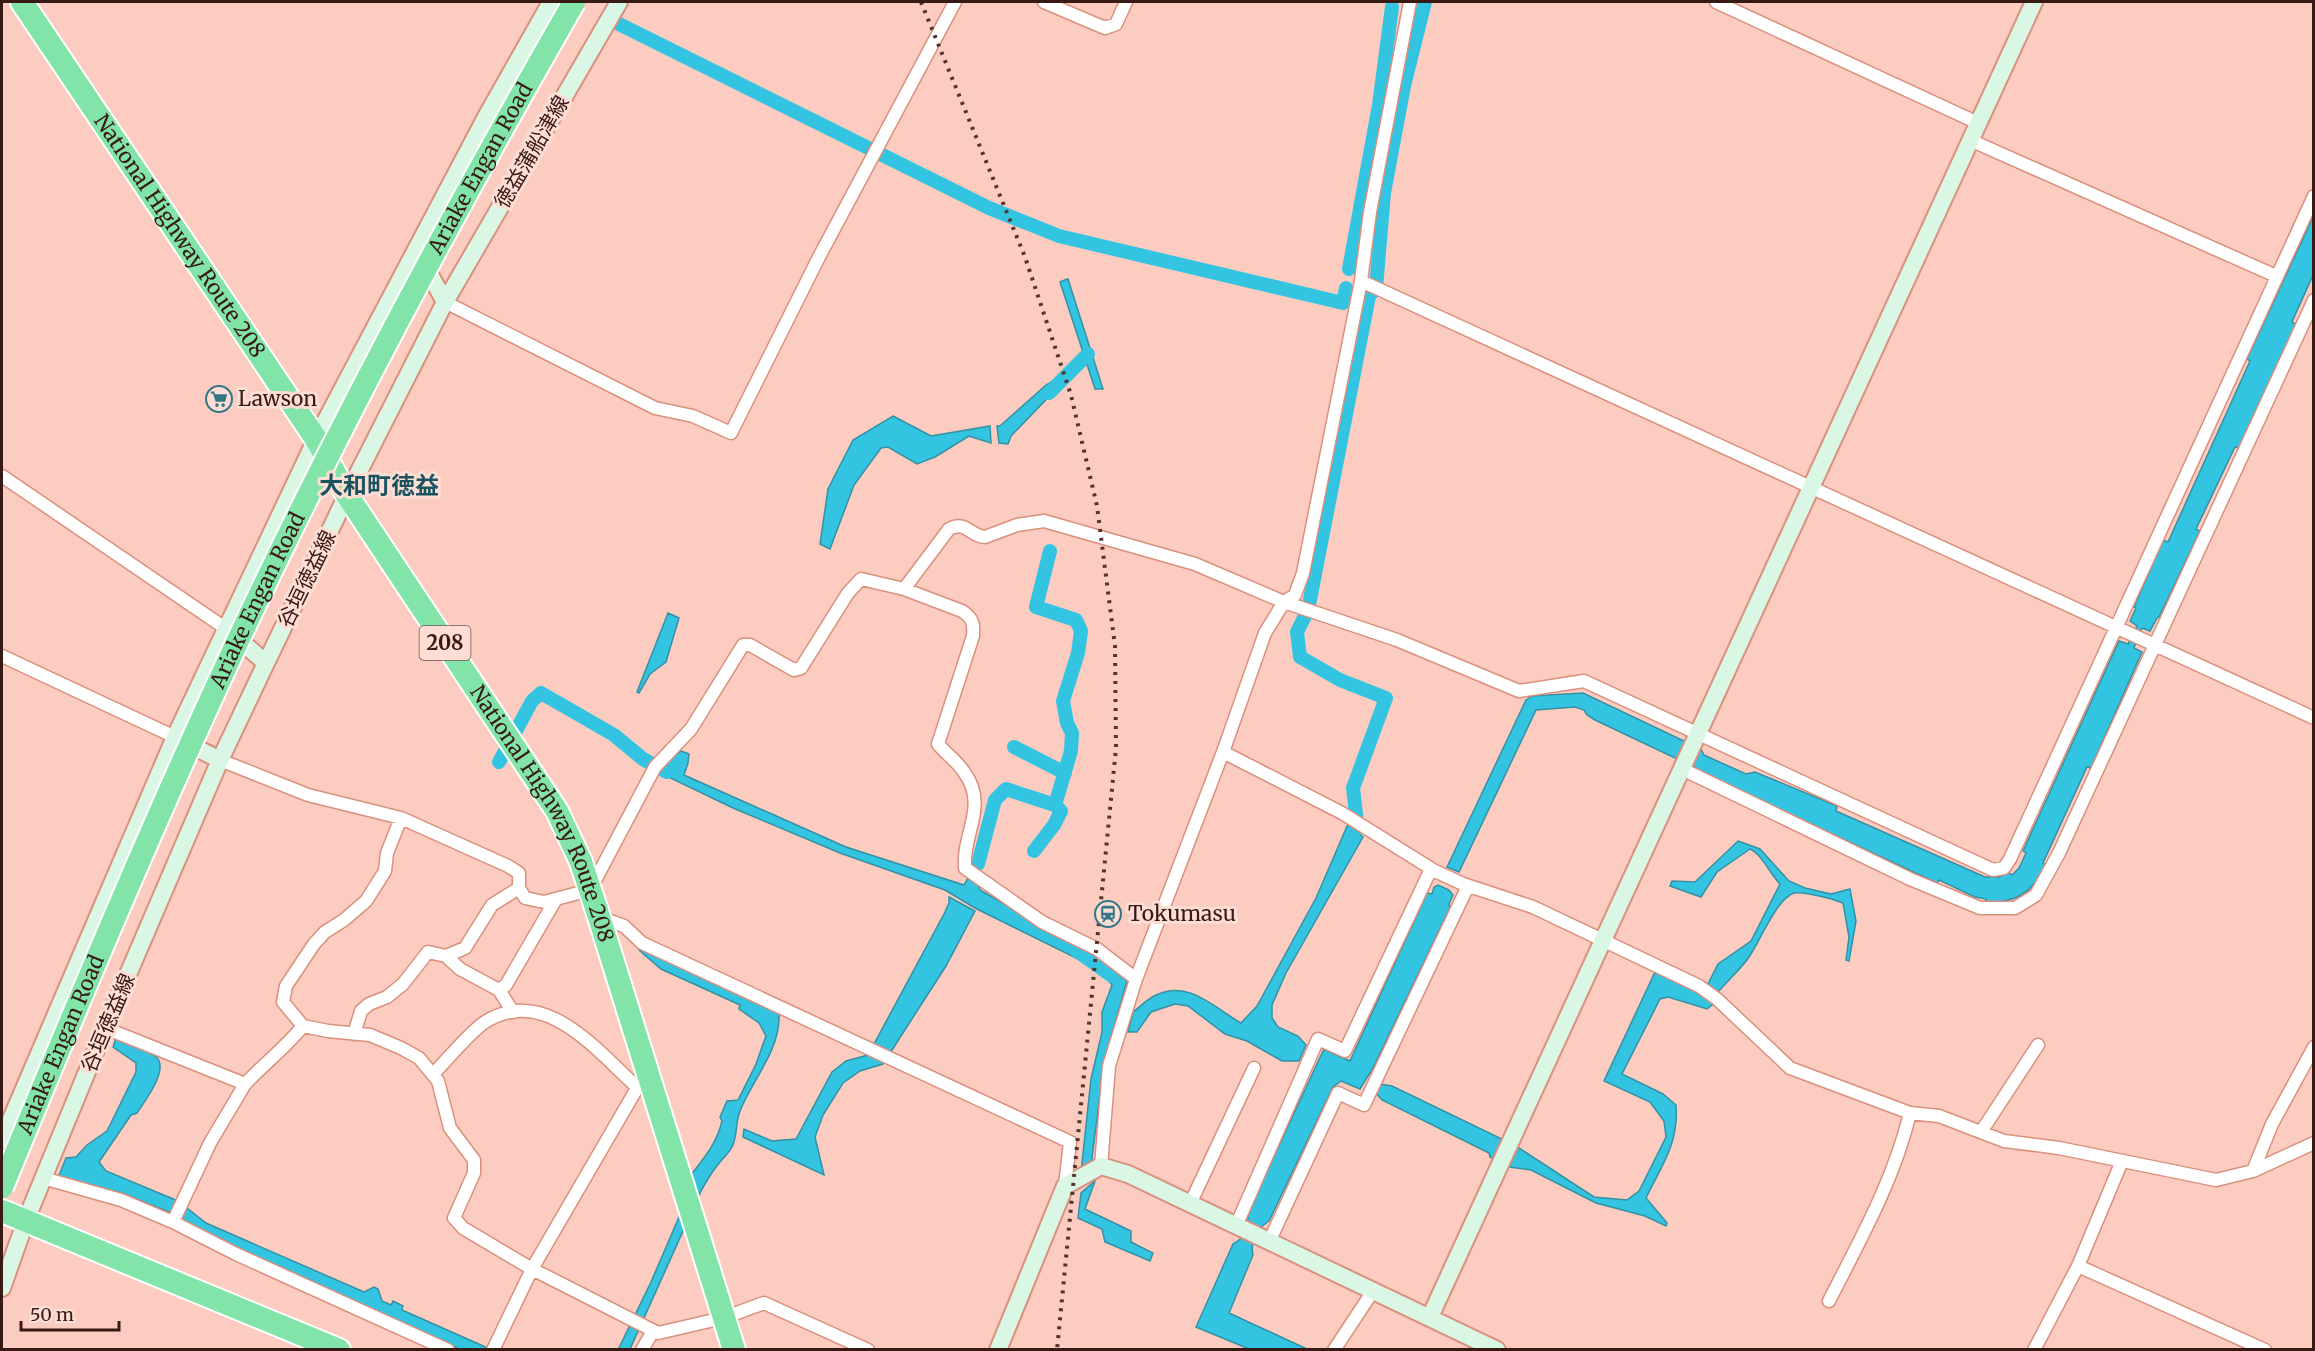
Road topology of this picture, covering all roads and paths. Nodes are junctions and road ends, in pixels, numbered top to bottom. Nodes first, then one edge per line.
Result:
1 (22, 2) edge
2 (551, 2) edge
3 (574, 2) edge
4 (619, 2) edge
5 (955, 2) edge
6 (1044, 2) edge
7 (1126, 2) edge
8 (1408, 2) edge
9 (1716, 2) edge
10 (2034, 2) edge
11 (1978, 123) junction
12 (1970, 140) junction
13 (2313, 196) edge
14 (416, 249) junction
15 (2276, 276) junction
16 (1361, 281) junction
17 (2313, 300) edge
18 (445, 302) junction
19 (316, 439) junction
20 (2, 476) edge
21 (1811, 488) junction
22 (347, 495) junction
23 (904, 589) junction
24 (1284, 602) junction
25 (225, 628) junction
26 (2116, 629) junction
27 (2154, 645) junction
28 (2, 656) edge
29 (266, 663) junction
30 (2313, 718) edge
31 (1697, 735) junction
32 (175, 737) junction
33 (1223, 752) junction
34 (220, 760) junction
35 (1682, 769) junction
36 (401, 818) junction
37 (1431, 869) junction
38 (1465, 885) junction
39 (519, 888) junction
40 (590, 890) junction
41 (556, 898) junction
42 (599, 917) junction
43 (1603, 940) junction
44 (446, 956) junction
45 (1136, 979) junction
46 (499, 990) junction
47 (513, 1012) junction
48 (303, 1026) junction
49 (105, 1028) junction
50 (354, 1034) junction
51 (2038, 1045) dead end
52 (2313, 1047) edge
53 (1254, 1068) dead end
54 (433, 1074) junction
55 (642, 1079) junction
56 (245, 1084) junction
57 (1910, 1113) junction
58 (1981, 1132) junction
59 (2, 1140) edge
60 (2313, 1143) edge
61 (2122, 1161) junction
62 (1101, 1166) junction
63 (2253, 1171) junction
64 (43, 1178) junction
65 (1065, 1186) junction
66 (2, 1187) edge
67 (1190, 1204) junction
68 (2, 1211) edge
69 (26, 1220) junction
70 (173, 1222) junction
71 (1236, 1226) junction
72 (1264, 1239) junction
73 (2078, 1266) junction
74 (532, 1269) junction
75 (2, 1288) edge
76 (1373, 1291) junction
77 (1829, 1301) dead end
78 (1430, 1317) junction
79 (723, 1318) junction
80 (653, 1331) junction
81 (494, 1349) edge
82 (339, 1350) edge
83 (448, 1350) edge
84 (642, 1350) edge
85 (734, 1350) edge
86 (868, 1350) edge
87 (998, 1350) edge
88 (1334, 1350) edge
89 (1497, 1350) edge
90 (2034, 1350) edge
91 (2265, 1350) edge

1 - 19 highway, National Highway Route 208 / 208
2 - 14 main road
3 - 66 highway, Ariake Engan Road, bridge
4 - 18 main road, 徳益蒲船津線
5 - 18 street
6 - 7 street
8 - 16 street
9 - 11 street
10 - 11 main road
11 - 12 main road
12 - 15 street
12 - 21 main road
13 - 15 street
14 - 18 main road
14 - 19 main road
15 - 26 street
16 - 21 street
16 - 24 street
17 - 27 street
18 - 22 main road, 徳益蒲船津線
19 - 22 highway, National Highway Route 208 / 208
19 - 25 main road
20 - 25 street
21 - 26 street
21 - 31 main road
22 - 29 main road, 谷垣徳益線
22 - 40 highway, National Highway Route 208 / 208
23 - 24 street
23 - 40 street
23 - 45 street
24 - 31 street
24 - 33 street
25 - 29 main road
25 - 32 main road
26 - 27 street
26 - 31 street
27 - 30 street
27 - 35 street
28 - 32 street
29 - 34 main road, 谷垣徳益線
31 - 35 main road
32 - 34 main road
32 - 59 main road
33 - 37 street
33 - 45 street
34 - 36 street
34 - 49 main road, 谷垣徳益線
35 - 43 main road
36 - 39 street
36 - 48 street
37 - 38 street
37 - 71 street
38 - 43 street
38 - 72 street
39 - 41 street
39 - 44 street
40 - 41 street
40 - 42 highway, National Highway Route 208 / 208
41 - 46 street
42 - 55 highway, National Highway Route 208 / 208
42 - 65 street
43 - 57 street
43 - 78 main road
44 - 46 street
44 - 50 street
45 - 62 street
46 - 47 street
47 - 54 street
47 - 55 street
48 - 50 street
48 - 56 street
49 - 56 street
49 - 64 main road, 谷垣徳益線
50 - 54 street
51 - 58 street
52 - 63 street
53 - 67 street
54 - 74 street
55 - 74 street
55 - 79 highway, National Highway Route 208 / 208
56 - 70 street
57 - 58 street
57 - 77 street
58 - 61 street
60 - 63 street
61 - 63 street
61 - 73 street
62 - 65 main road
62 - 67 main road
64 - 69 main road, 谷垣徳益線
64 - 70 street
65 - 87 main road
67 - 71 main road
68 - 69 highway
69 - 75 main road, 谷垣徳益線
69 - 82 highway
70 - 83 street
71 - 72 main road
72 - 76 main road
73 - 90 street
73 - 91 street
74 - 80 street
74 - 81 street
76 - 78 main road
76 - 88 street
78 - 89 main road
79 - 80 street
79 - 85 highway, National Highway Route 208 / 208
79 - 86 street
80 - 84 street

